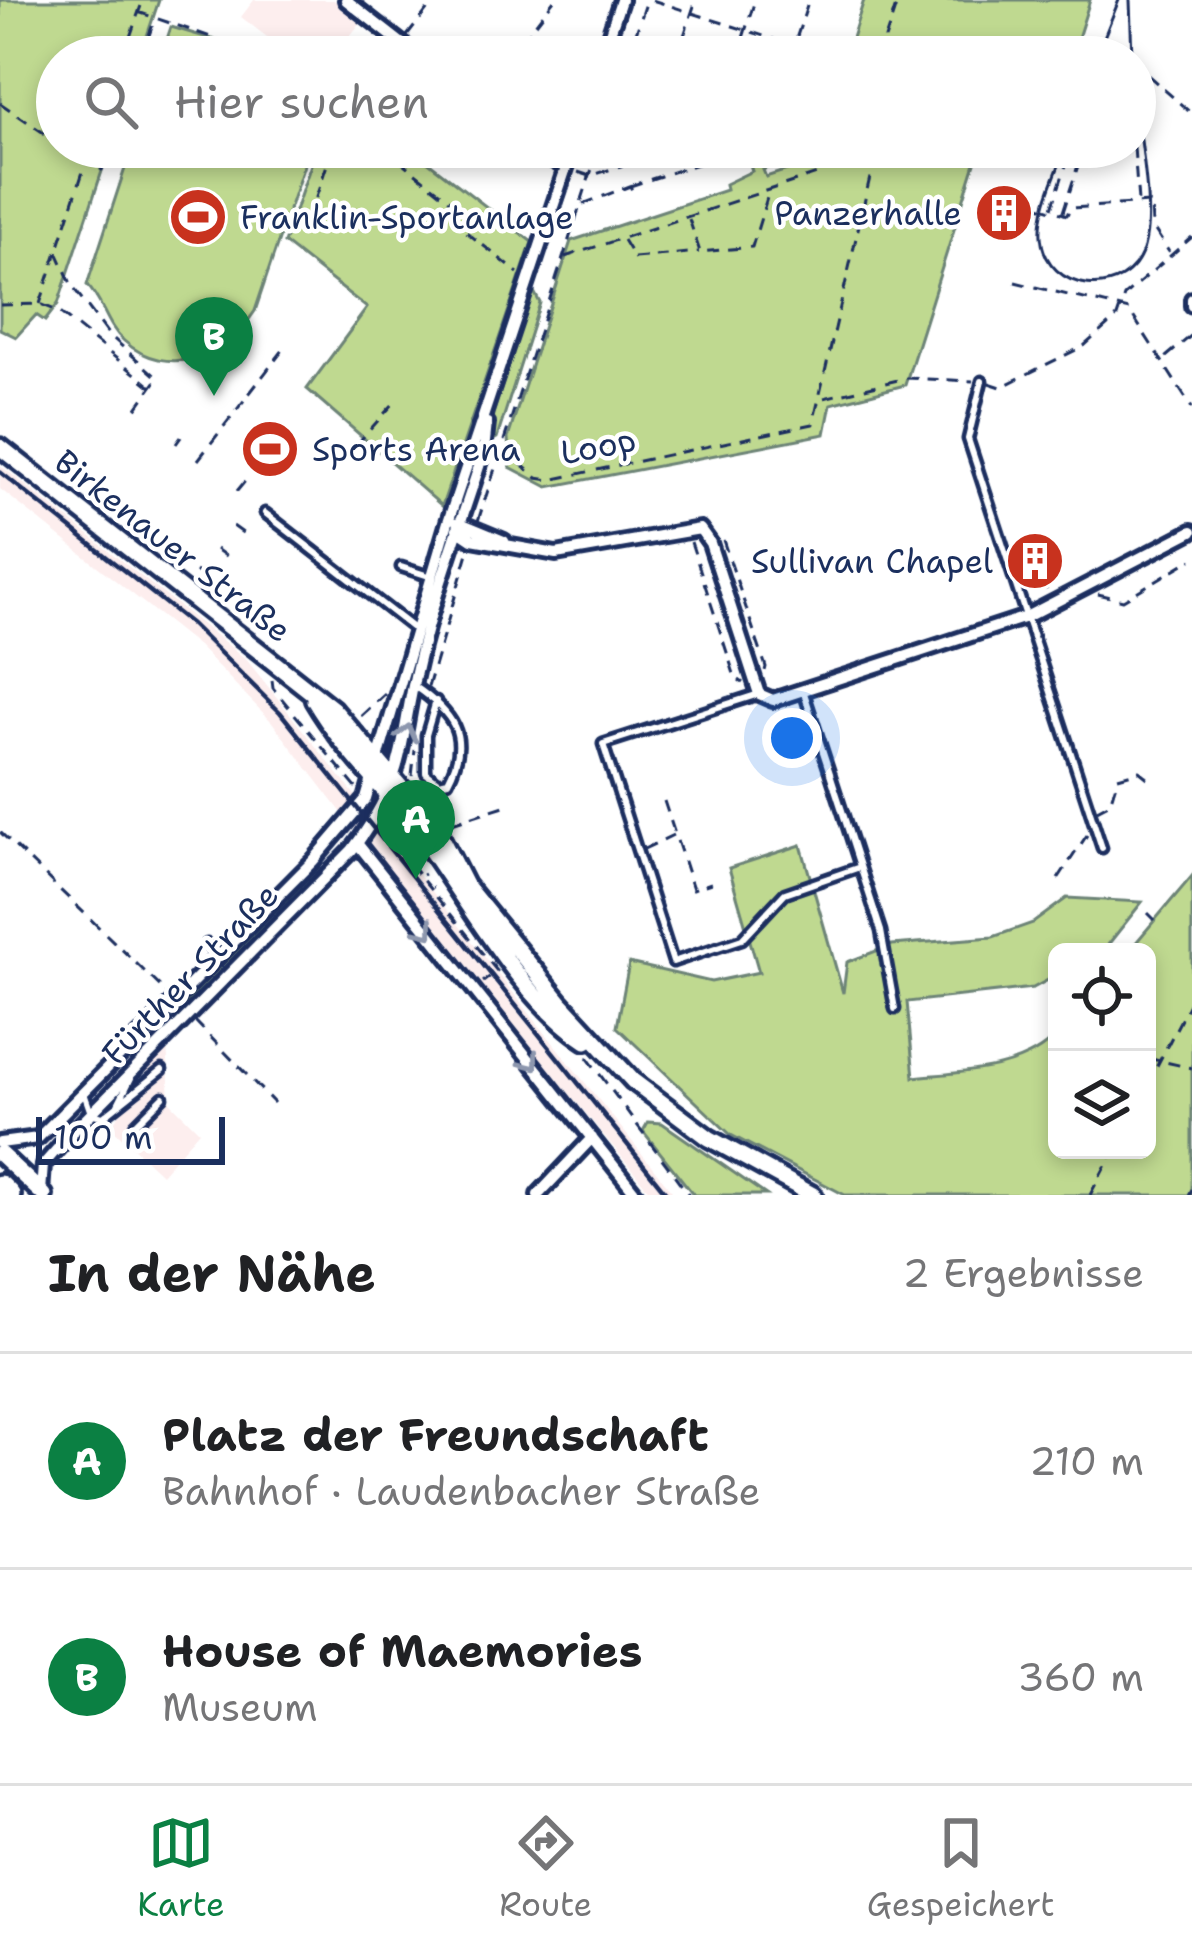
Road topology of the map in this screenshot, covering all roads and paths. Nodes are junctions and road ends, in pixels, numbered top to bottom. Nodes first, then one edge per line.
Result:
1 (142, 0) edge
2 (346, 0) edge
3 (435, 0) edge
4 (554, 0) edge
5 (621, 0) edge
6 (650, 0) edge
7 (696, 0) edge
8 (755, 0) edge
9 (808, 0) edge
10 (898, 0) edge
11 (138, 12) junction
12 (692, 13) junction
13 (155, 18) junction
14 (532, 29) junction
15 (746, 30) junction
16 (540, 35) dead end
17 (130, 36) edge
18 (149, 36) edge
19 (208, 36) edge
20 (392, 36) edge
21 (407, 36) edge
22 (526, 36) edge
23 (609, 36) edge
24 (635, 36) edge
25 (684, 36) edge
26 (744, 36) edge
27 (764, 36) edge
28 (797, 36) edge
29 (886, 36) edge
30 (1156, 82) edge
31 (0, 103) edge
32 (1192, 114) edge
33 (36, 128) edge
34 (84, 168) edge
35 (326, 168) edge
36 (409, 168) edge
37 (566, 168) joint
38 (592, 168) edge
39 (614, 168) edge
40 (688, 168) edge
41 (824, 168) edge
42 (872, 168) edge
43 (1065, 168) edge
44 (1077, 168) edge
45 (1136, 168) edge
46 (590, 176) junction
47 (769, 191) junction
48 (1138, 203) junction
49 (581, 204) junction
50 (1039, 206) dead end
51 (1052, 210) junction
52 (1063, 214) junction
53 (688, 217) junction
54 (309, 218) dead end
55 (1192, 237) edge
56 (622, 239) junction
57 (57, 252) junction
58 (700, 252) junction
59 (1171, 254) junction
60 (563, 258) junction
61 (530, 282) junction
62 (1015, 282) dead end
63 (40, 304) junction
64 (0, 305) edge
65 (1119, 309) junction
66 (1192, 335) edge
67 (283, 350) dead end
68 (1163, 358) junction
69 (982, 381) junction
70 (154, 389) junction
71 (822, 399) junction
72 (394, 403) dead end
73 (1192, 408) edge
74 (136, 409) dead end
75 (181, 437) dead end
76 (176, 443) dead end
77 (356, 445) dead end
78 (0, 447) edge
79 (504, 447) junction
80 (198, 460) dead end
81 (246, 480) dead end
82 (237, 491) dead end
83 (265, 513) dead end
84 (457, 525) junction
85 (233, 526) dead end
86 (687, 528) junction
87 (1192, 531) edge
88 (474, 532) junction
89 (247, 536) dead end
90 (726, 538) dead end
91 (216, 549) dead end
92 (230, 559) dead end
93 (1192, 560) edge
94 (764, 561) dead end
95 (756, 564) dead end
96 (401, 567) dead end
97 (196, 571) dead end
98 (438, 579) junction
99 (211, 583) dead end
100 (1085, 590) junction
101 (1026, 617) junction
102 (417, 630) junction
103 (270, 660) junction
104 (431, 670) dead end
105 (401, 687) junction
106 (309, 692) junction
107 (804, 693) junction
108 (759, 694) junction
109 (436, 701) junction
110 (357, 719) dead end
111 (329, 754) dead end
112 (379, 760) junction
113 (394, 778) junction
114 (1149, 779) dead end
115 (374, 780) junction
116 (389, 797) junction
117 (664, 801) dead end
118 (507, 805) dead end
119 (1092, 818) junction
120 (452, 823) dead end
121 (344, 827) junction
122 (0, 832) edge
123 (674, 834) junction
124 (357, 843) junction
125 (419, 843) dead end
126 (1102, 848) dead end
127 (639, 856) junction
128 (314, 861) junction
129 (860, 867) junction
130 (327, 873) junction
131 (1058, 879) dead end
132 (711, 883) dead end
133 (1148, 913) dead end
134 (1156, 920) dead end
135 (207, 944) dead end
136 (220, 958) junction
137 (482, 982) dead end
138 (166, 992) dead end
139 (1192, 998) edge
140 (895, 1009) dead end
141 (188, 1014) junction
142 (580, 1050) dead end
143 (601, 1051) junction
144 (1156, 1059) edge
145 (1160, 1059) junction
146 (137, 1066) junction
147 (1156, 1067) edge
148 (1192, 1068) edge
149 (162, 1070) dead end
150 (84, 1093) junction
151 (163, 1097) dead end
152 (274, 1103) dead end
153 (116, 1107) junction
154 (92, 1113) junction
155 (135, 1125) dead end
156 (592, 1138) junction
157 (0, 1143) edge
158 (0, 1154) edge
159 (1109, 1159) edge
160 (0, 1186) edge
161 (43, 1194) edge
162 (10, 1195) edge
163 (538, 1195) edge
164 (637, 1195) edge
165 (689, 1195) edge
166 (813, 1195) edge
167 (1090, 1195) edge

1 - 11 path
2 - 20 street
3 - 21 path
4 - 14 path
5 - 23 street
6 - 12 path
6 - 24 path
7 - 12 path
8 - 15 path
9 - 28 path
10 - 29 path
11 - 13 path
11 - 17 path
12 - 15 path
12 - 25 path
13 - 18 path
13 - 19 path
14 - 16 path
14 - 22 path
15 - 26 path
15 - 27 path
30 - 32 path
31 - 33 path
34 - 57 path
35 - 54 path
36 - 61 path
37 - 46 path
37 - 61 street
38 - 46 path
39 - 46 path
40 - 49 path
41 - 47 path
42 - 71 path
43 - 51 path
44 - 52 path
45 - 48 path
46 - 49 path
47 - 53 path
47 - 58 path
48 - 52 path
48 - 59 path
49 - 60 path
50 - 51 path
51 - 52 path
53 - 56 path
53 - 58 path
55 - 59 path
56 - 58 path
56 - 60 path
57 - 63 path
57 - 70 path
59 - 65 path
60 - 79 path
61 - 84 street
62 - 65 path
63 - 64 path
63 - 70 path
65 - 68 path
65 - 69 path
66 - 68 path
67 - 80 path
68 - 73 path
69 - 71 path
69 - 101 lane
70 - 74 path
71 - 79 path, Loop
72 - 77 path
75 - 76 path
78 - 103 street, Birkenauer Straße
79 - 88 path
81 - 82 path
83 - 102 lane
84 - 88 street
84 - 98 street
85 - 89 path
86 - 88 street
86 - 108 path
86 - 108 street
87 - 100 street
88 - 104 path
90 - 108 path
91 - 92 path
93 - 100 path
94 - 95 path
96 - 98 lane
97 - 99 path
98 - 102 street
98 - 105 street
100 - 101 street
101 - 107 street
101 - 119 lane
102 - 105 street
103 - 106 street, Birkenauer Straße
103 - 111 path
105 - 109 lane
105 - 110 path
105 - 112 street, Fürther Straße
113 -> 105 street
106 - 112 street, Birkenauer Straße
106 - 115 street, Birkenauer Straße
107 - 108 street
107 - 129 lane
108 - 127 lane
109 - 109 lane
112 - 113 street, Birkenauer Straße
112 - 115 street, Fürther Straße
113 - 116 street
113 - 143 street, Birkenauer Straße
114 - 119 path
115 - 116 street, Birkenauer Straße
115 - 121 street, Fürther Straße
116 - 124 street, Fürther Straße
116 - 143 street, Birkenauer Straße
117 - 123 path
118 - 120 path
119 - 126 lane
119 - 131 path
121 - 124 lane
121 - 128 street, Fürther Straße
122 - 138 path
123 - 127 path
123 - 132 path
124 - 130 street, Fürther Straße
124 -> 156 street
125 - 137 path
127 - 129 lane
128 - 130 lane
128 - 136 street, Fürther Straße
129 - 140 lane
130 - 141 street, Fürther Straße
133 - 134 path
135 - 136 lane
136 - 150 street, Fürther Straße
139 - 145 path
141 - 146 street, Fürther Straße
141 - 152 path
142 - 165 path
143 - 166 street, Birkenauer Straße
144 - 145 path
145 - 147 path
145 - 148 path
146 - 153 lane
146 - 154 street, Fürther Straße
149 - 153 lane
150 - 154 lane
150 - 157 street, Fürther Straße
151 - 155 lane
153 - 154 lane
154 - 161 street, Fürther Straße
156 - 163 street
156 - 164 street
158 - 161 street
159 - 167 path
160 - 162 highway

